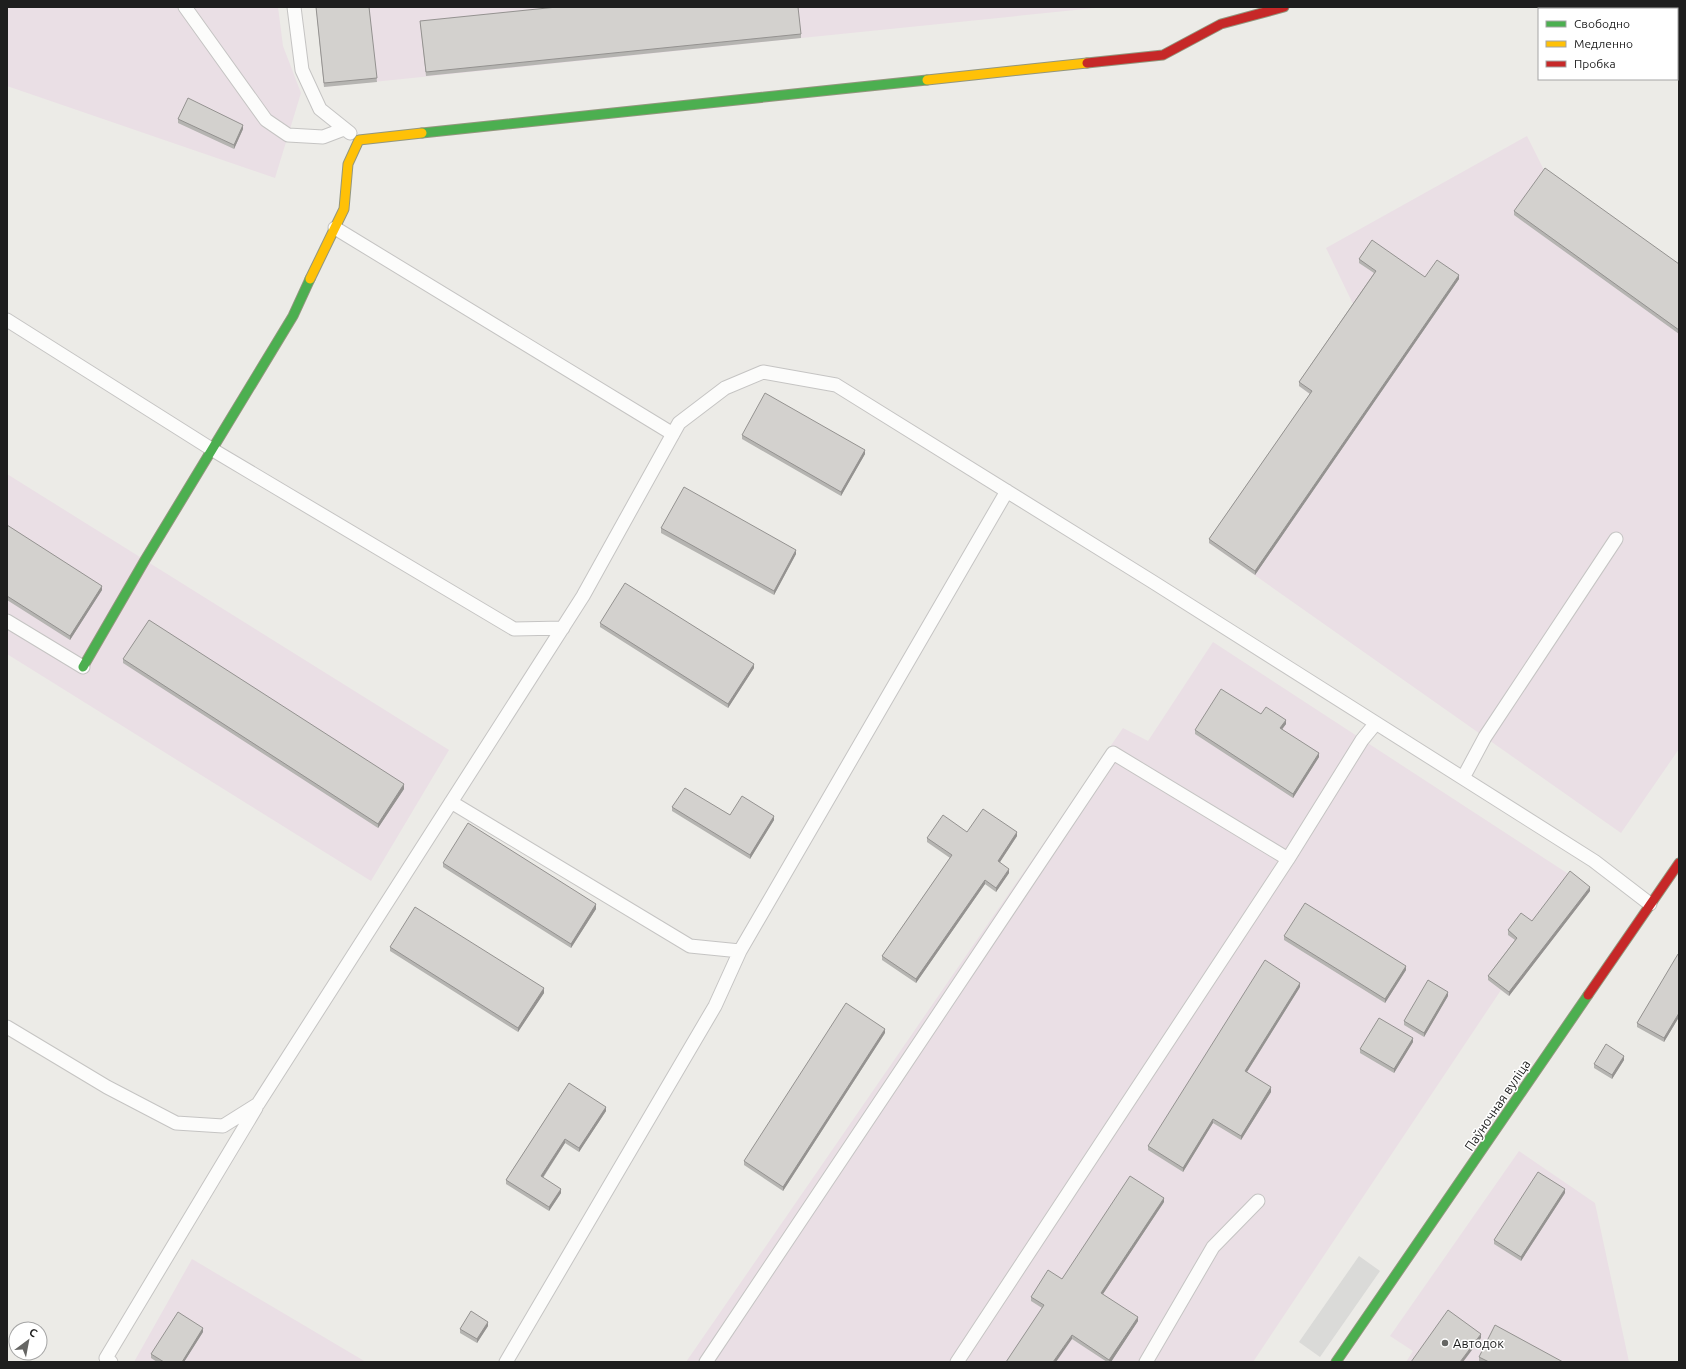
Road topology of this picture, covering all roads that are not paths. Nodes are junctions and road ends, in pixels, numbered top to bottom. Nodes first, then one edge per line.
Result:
1 (185, 7) edge
2 (294, 7) edge
3 (1284, 7) edge
4 (344, 128) junction
5 (359, 140) junction
6 (335, 228) junction
7 (7, 320) edge
8 (673, 434) junction
9 (213, 450) junction
10 (1007, 491) junction
11 (1616, 539) dead end
12 (7, 621) edge
13 (563, 628) junction
14 (83, 667) joint
15 (1376, 723) junction
16 (1463, 778) junction
17 (451, 802) junction
18 (1288, 859) junction
19 (1679, 863) edge
20 (1650, 904) junction
21 (740, 951) junction
22 (7, 1027) edge
23 (258, 1104) junction
24 (1258, 1201) dead end
25 (1339, 1361) edge
26 (111, 1362) edge
27 (506, 1362) edge
28 (706, 1362) edge
29 (957, 1362) edge
30 (1146, 1362) edge

1 - 4 lane
2 - 4 lane
3 - 5 street
4 - 5 lane
5 - 6 street
6 - 8 lane
6 - 9 street
7 - 9 lane
8 - 10 lane
8 - 13 lane
9 - 13 lane
9 - 14 street
10 - 15 lane
10 - 21 lane
11 - 16 lane
12 - 14 lane
13 - 17 lane
15 - 16 lane
15 - 18 lane
16 - 20 lane
17 - 21 lane
17 - 23 lane
18 - 28 lane
18 - 29 lane
19 - 20 street, Паўночная вуліца
20 - 25 street, Паўночная вуліца
21 - 27 lane
22 - 23 lane
23 - 26 lane
24 - 30 lane

